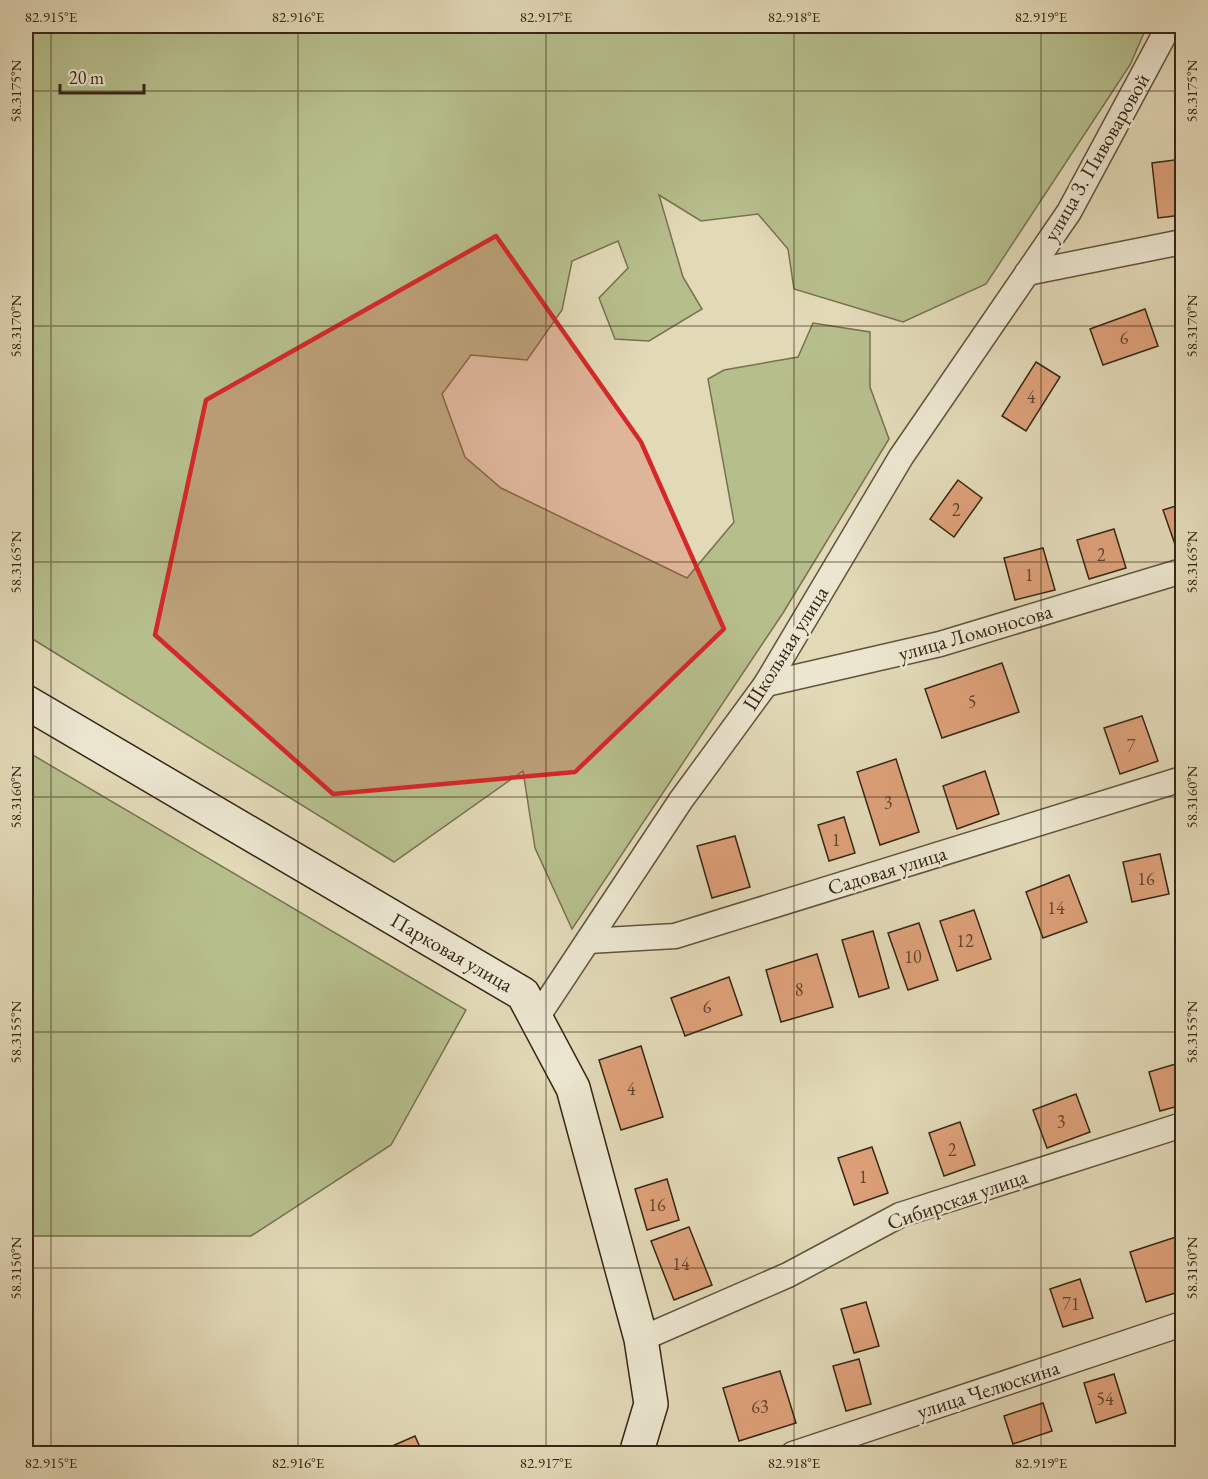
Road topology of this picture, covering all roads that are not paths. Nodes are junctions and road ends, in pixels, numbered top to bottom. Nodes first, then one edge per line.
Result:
1 (1169, 26) edge
2 (1182, 242) edge
3 (1027, 273) junction
4 (1182, 571) edge
5 (766, 684) junction
6 (26, 702) edge
7 (1182, 779) edge
8 (588, 940) junction
9 (536, 1019) junction
10 (1182, 1125) edge
11 (1182, 1324) edge
12 (641, 1339) junction
13 (636, 1454) edge
14 (793, 1454) edge

1 - 3 street, улица З. Пивоваровой
2 - 3 street, улица З. Пивоваровой
3 - 5 street, Школьная улица
4 - 5 street, улица Ломоносова
5 - 8 street, Школьная улица
6 - 9 street, Парковая улица
7 - 8 street, Садовая улица
8 - 9 street, Школьная улица
9 - 12 street, Парковая улица
10 - 12 street, Сибирская улица
11 - 14 street, улица Челюскина
12 - 13 street, Парковая улица

